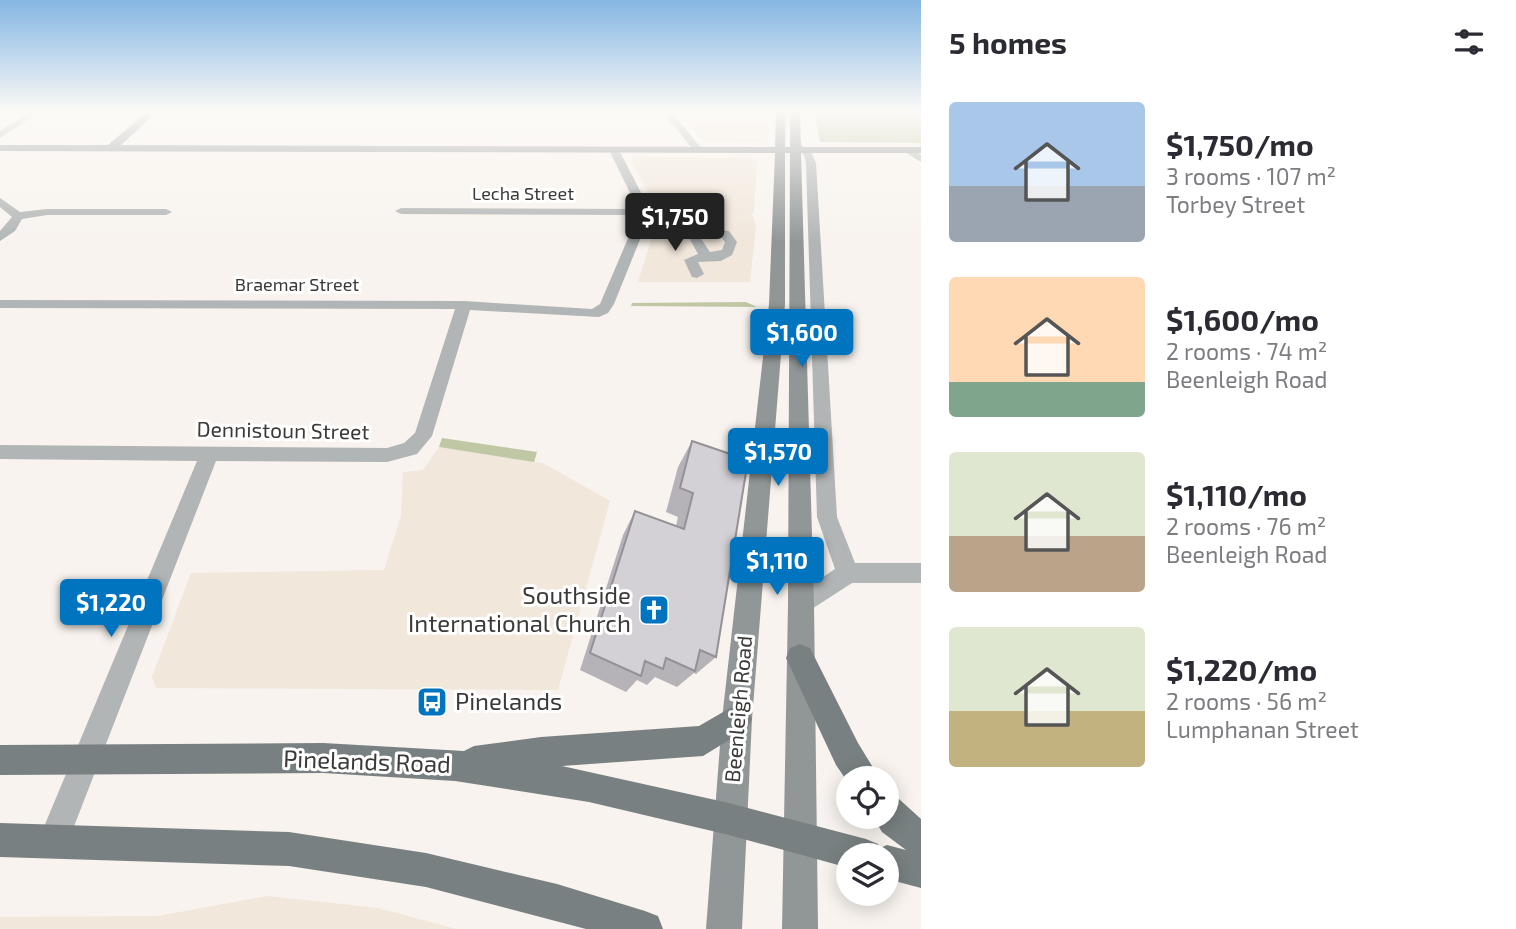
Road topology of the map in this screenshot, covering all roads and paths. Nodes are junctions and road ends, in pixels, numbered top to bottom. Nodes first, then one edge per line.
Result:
1 (616, 154) edge
2 (757, 154) edge
3 (790, 154) edge
4 (794, 154) edge
5 (808, 154) edge
6 (771, 180) junction
7 (0, 201) edge
8 (401, 211) dead end
9 (166, 212) dead end
10 (645, 212) junction
11 (18, 216) junction
12 (639, 228) junction
13 (692, 233) junction
14 (0, 237) edge
15 (706, 256) junction
16 (697, 274) dead end
17 (0, 304) edge
18 (464, 305) junction
19 (594, 314) joint
20 (0, 452) edge
21 (210, 453) junction
22 (848, 573) junction
23 (921, 573) edge
24 (801, 605) junction
25 (800, 658) junction
26 (737, 719) junction
27 (0, 760) edge
28 (85, 761) junction
29 (455, 765) junction
30 (855, 766) edge
31 (729, 819) junction
32 (899, 824) edge
33 (800, 838) junction
34 (0, 840) edge
35 (921, 840) edge
36 (53, 841) junction
37 (836, 848) edge
38 (899, 865) edge
39 (921, 871) edge
40 (557, 902) junction
41 (591, 929) edge
42 (645, 929) edge
43 (724, 929) edge
44 (800, 929) edge

1 - 10 street
2 - 6 main road
3 - 6 main road, Beenleigh Road
4 - 24 main road, Beenleigh Road
5 - 22 street, Beenleigh Road
6 - 26 main road, Beenleigh Road
7 - 11 street
8 - 10 street, Lecha Street
9 - 11 street
10 - 12 street
11 - 14 street
12 - 13 street
12 - 19 street
13 - 15 street
13 - 15 street
15 - 16 street
17 - 18 street, Braemar Street
18 - 19 street, Braemar Street
18 - 21 street, Dennistoun Street
20 - 21 street, Dennistoun Street
21 - 28 street
22 - 23 street
22 - 24 street
24 - 25 main road, Beenleigh Road
25 - 30 main road
25 - 33 main road, Beenleigh Road
26 - 29 main road
26 - 31 main road, Beenleigh Road
27 - 28 main road, Pinelands Road
28 - 29 main road, Pinelands Road
28 - 36 street
29 - 31 main road, Pinelands Road
31 - 33 main road, Pinelands Road
31 - 43 main road, Beenleigh Road
32 - 35 main road
33 - 37 main road, Pinelands Road
33 - 44 main road, Beenleigh Road
34 - 36 main road
36 - 40 main road
38 - 39 main road
40 - 41 main road
40 - 42 main road

